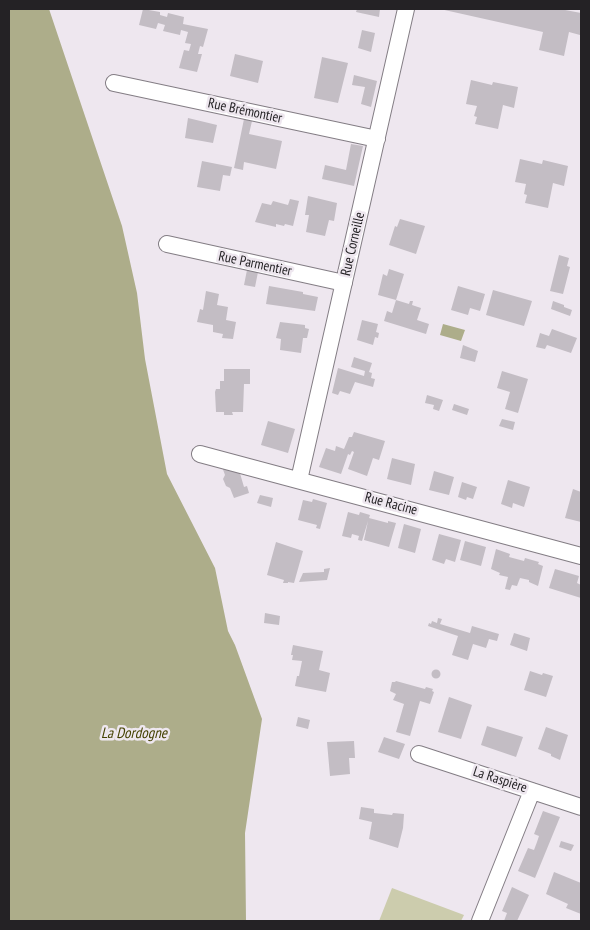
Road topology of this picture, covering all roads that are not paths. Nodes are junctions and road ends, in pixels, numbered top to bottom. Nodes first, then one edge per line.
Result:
1 (406, 9) edge
2 (114, 83) dead end
3 (377, 139) junction
4 (167, 244) dead end
5 (344, 283) junction
6 (200, 454) dead end
7 (299, 480) junction
8 (581, 556) edge
9 (419, 754) dead end
10 (532, 791) junction
11 (581, 807) edge
12 (480, 921) edge

1 - 3 street, Rue Corneille
2 - 3 street, Rue Brémontier
3 - 5 street, Rue Corneille
4 - 5 street, Rue Parmentier
5 - 7 street, Rue Corneille
6 - 7 street, Rue Racine
7 - 8 street, Rue Racine
9 - 10 street, La Raspière
10 - 11 street, La Raspière
10 - 12 street

